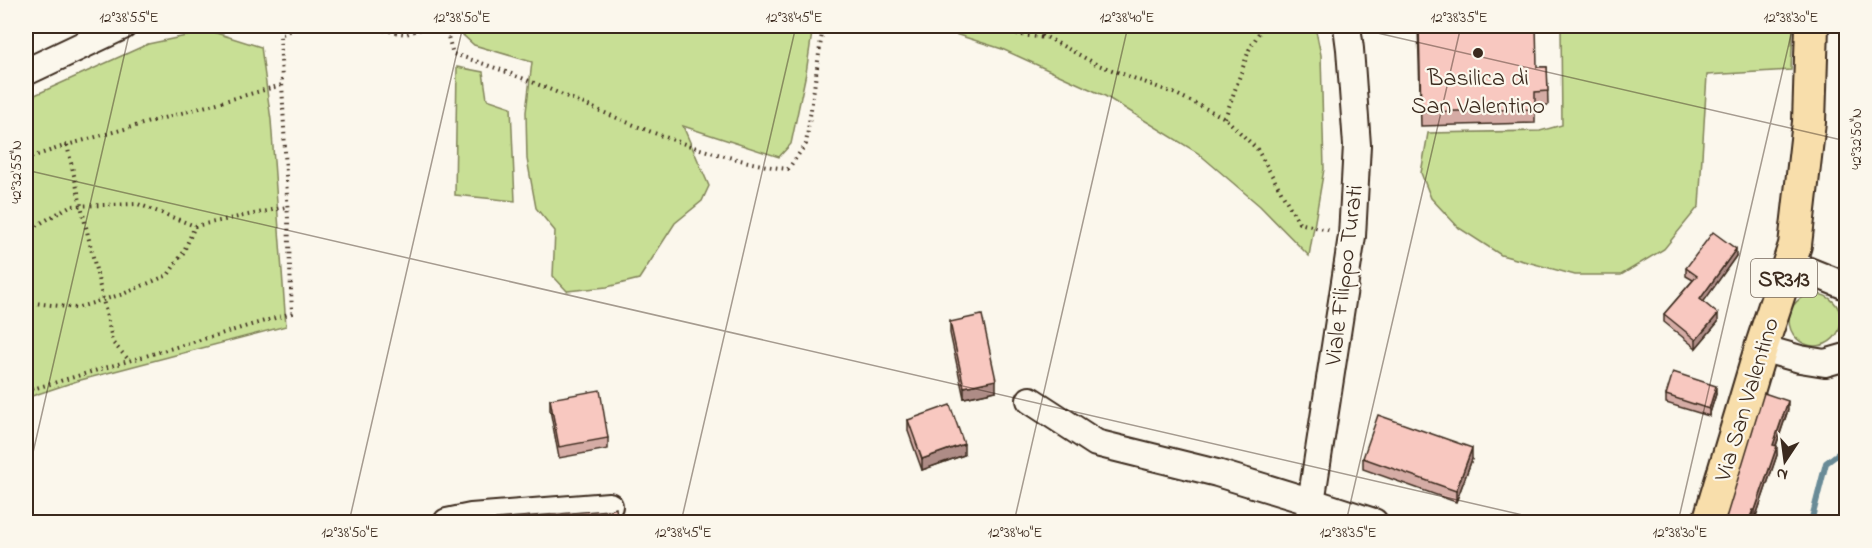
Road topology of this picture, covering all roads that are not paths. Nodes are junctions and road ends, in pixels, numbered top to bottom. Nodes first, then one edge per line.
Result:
1 (123, 26) edge
2 (1347, 26) edge
3 (1812, 26) edge
4 (26, 72) edge
5 (1788, 263) junction
6 (1846, 286) edge
7 (1761, 348) junction
8 (1846, 357) edge
9 (1030, 400) dead end
10 (609, 506) dead end
11 (1310, 512) edge
12 (447, 522) edge
13 (1374, 522) edge
14 (1709, 522) edge

1 - 4 street
2 - 11 street, Viale Filippo Turati
3 - 5 main road, Via San Valentino / SR313
5 - 6 street
5 - 7 main road, Via San Valentino / SR313
7 - 8 street
7 - 14 main road, Via San Valentino / SR313
9 - 11 street
10 - 12 street
11 - 13 street

